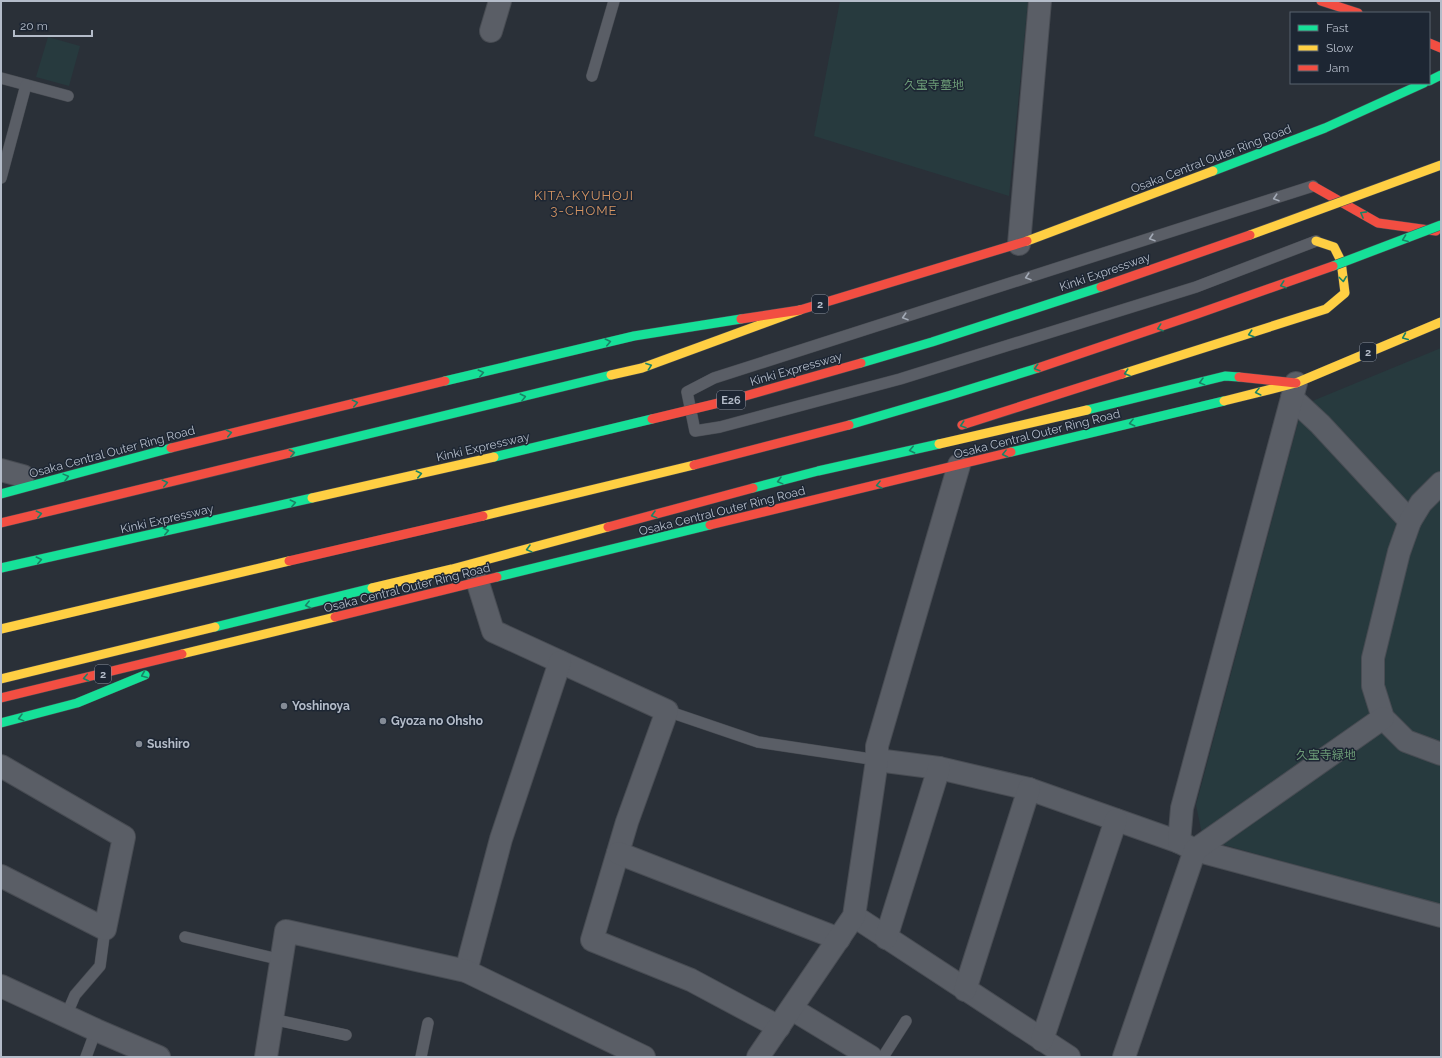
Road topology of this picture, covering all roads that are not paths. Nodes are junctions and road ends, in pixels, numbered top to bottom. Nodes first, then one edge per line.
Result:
1 (500, 1) edge
2 (614, 1) edge
3 (1040, 1) edge
4 (1321, 1) edge
5 (1355, 12) edge
6 (491, 31) dead end
7 (1430, 43) edge
8 (1441, 48) edge
9 (1441, 75) edge
10 (592, 76) dead end
11 (1, 78) edge
12 (1430, 80) edge
13 (1422, 84) edge
14 (26, 85) junction
15 (68, 96) dead end
16 (1441, 165) edge
17 (1, 178) edge
18 (1313, 186) joint
19 (1441, 225) edge
20 (1441, 232) edge
21 (1316, 241) joint
22 (1019, 244) junction
23 (800, 310) junction
24 (1441, 322) edge
25 (1294, 390) junction
26 (954, 428) dead end
27 (916, 440) dead end
28 (191, 442) junction
29 (959, 465) junction
30 (1, 470) edge
31 (53, 470) dead end
32 (818, 471) junction
33 (26, 476) joint
34 (1, 481) edge
35 (1441, 483) edge
36 (1, 494) edge
37 (1410, 521) junction
38 (1, 523) edge
39 (1, 568) edge
40 (478, 583) junction
41 (1, 629) edge
42 (205, 649) junction
43 (560, 662) junction
44 (1, 680) edge
45 (1, 698) edge
46 (667, 711) junction
47 (1383, 718) junction
48 (1, 724) edge
49 (1441, 754) edge
50 (877, 760) junction
51 (1, 766) edge
52 (939, 768) junction
53 (1029, 789) junction
54 (1116, 820) junction
55 (1187, 846) junction
56 (618, 853) junction
57 (1, 876) edge
58 (854, 916) junction
59 (1441, 916) edge
60 (105, 929) junction
61 (185, 938) dead end
62 (886, 938) junction
63 (839, 939) junction
64 (282, 960) junction
65 (466, 971) junction
66 (1, 986) edge
67 (965, 990) junction
68 (792, 1009) junction
69 (66, 1016) junction
70 (272, 1020) junction
71 (906, 1021) dead end
72 (428, 1022) dead end
73 (779, 1027) junction
74 (96, 1030) junction
75 (346, 1035) dead end
76 (1042, 1040) junction
77 (86, 1057) edge
78 (159, 1057) edge
79 (266, 1057) edge
80 (421, 1057) edge
81 (644, 1057) edge
82 (758, 1057) edge
83 (871, 1057) edge
84 (883, 1057) edge
85 (1069, 1057) edge
86 (1124, 1057) edge

1 - 6 street
2 - 10 lane
3 - 22 street
4 - 5 main road
7 - 8 main road
9 - 12 main road
11 - 14 lane
13 - 22 main road, Osaka Central Outer Ring Road / 2
14 - 15 lane
14 - 17 lane
39 -> 16 main road, Kinki Expressway / E26, bridge
20 -> 18 main road
18 -> 21 lane
19 -> 41 main road, bridge
21 -> 26 main road
22 - 23 main road, Osaka Central Outer Ring Road / 2
28 -> 23 main road, Osaka Central Outer Ring Road / 2
38 -> 23 main road
24 -> 25 main road, Osaka Central Outer Ring Road / 2
25 -> 29 main road, Osaka Central Outer Ring Road / 2
25 -> 32 main road
25 - 37 street
25 - 55 street
27 - 32 main road
28 - 31 main road, 2
36 -> 28 main road, Osaka Central Outer Ring Road / 2
29 -> 40 main road, Osaka Central Outer Ring Road / 2
29 - 50 street
30 - 33 street
32 -> 44 main road
33 - 34 main road
35 - 37 street
37 - 47 street
40 - 42 main road, Osaka Central Outer Ring Road / 2
40 - 43 street
42 -> 45 main road, Osaka Central Outer Ring Road / 2
42 -> 48 main road
43 - 46 street
43 - 65 street
46 - 50 lane
46 - 56 street
47 - 49 street
47 - 55 street
50 - 52 street
50 - 58 street
51 - 60 street
52 - 53 street
52 - 62 street
53 - 54 street
53 - 67 street
54 - 55 street
54 - 76 street
55 - 59 street
55 - 86 street
56 - 63 street
56 - 73 street
57 - 60 street
58 - 62 street
58 - 63 street
60 - 69 lane
61 - 64 lane
62 - 67 street
63 - 68 street
64 - 65 street
64 - 70 street
65 - 81 street
66 - 69 street
67 - 76 street
68 - 73 street
68 - 83 street
69 - 74 street
70 - 75 lane
70 - 79 street
71 - 84 lane
72 - 80 lane
73 - 82 street
74 - 77 lane
74 - 78 street
76 - 85 street

